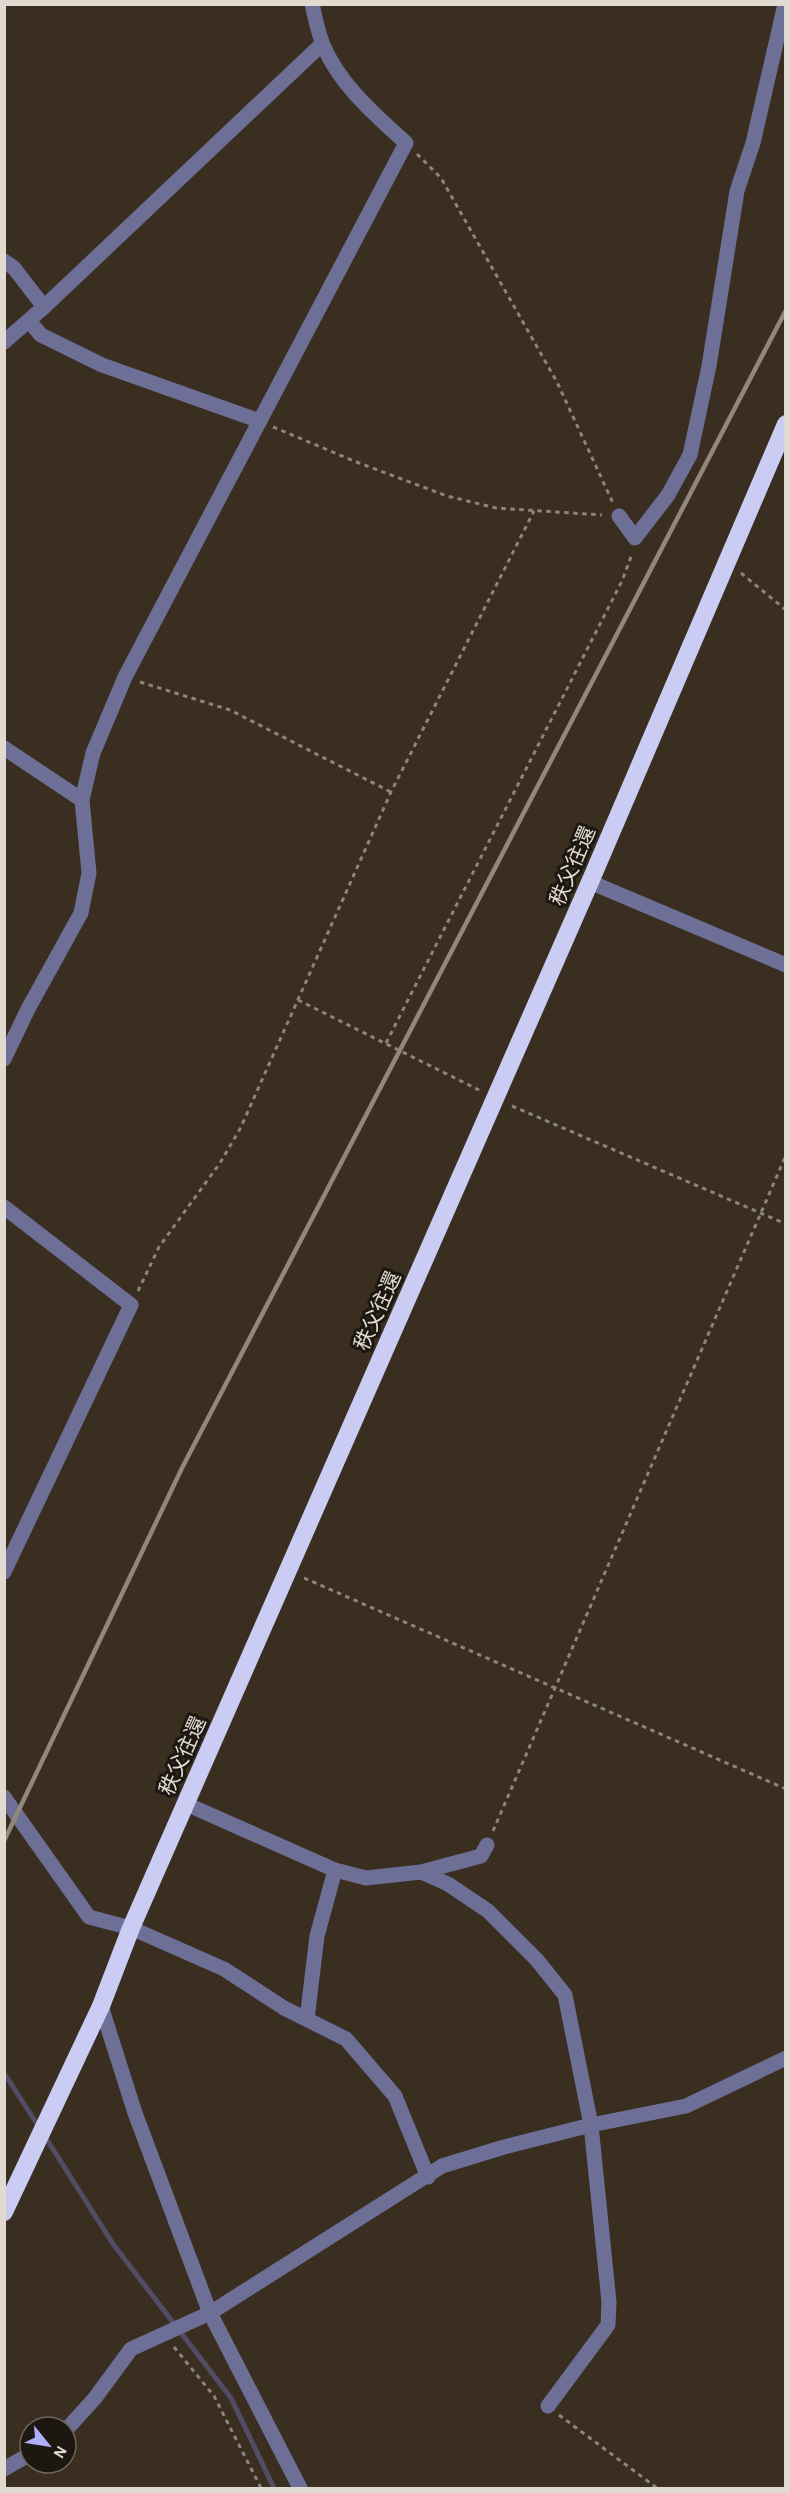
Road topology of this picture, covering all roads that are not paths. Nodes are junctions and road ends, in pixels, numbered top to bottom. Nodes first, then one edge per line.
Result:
1 (312, 4) edge
2 (785, 4) edge
3 (322, 44) junction
4 (4, 261) edge
5 (44, 308) junction
6 (29, 321) junction
7 (4, 342) edge
8 (260, 421) junction
9 (786, 424) edge
10 (619, 516) road end
11 (4, 748) edge
12 (82, 800) junction
13 (590, 882) junction
14 (786, 965) edge
15 (4, 1059) edge
16 (4, 1208) edge
17 (4, 1572) edge
18 (4, 1797) edge
19 (186, 1804) junction
20 (488, 1845) road end
21 (335, 1870) junction
22 (421, 1872) junction
23 (131, 1928) junction
24 (100, 2006) junction
25 (307, 2019) junction
26 (786, 2058) edge
27 (591, 2125) junction
28 (428, 2177) junction
29 (4, 2212) edge
30 (210, 2313) junction
31 (548, 2406) road end
32 (78, 2417) edge
33 (18, 2461) edge
34 (4, 2469) edge
35 (300, 2488) edge

1 - 3 street
2 - 10 street
3 - 5 street
3 - 8 street
4 - 5 street
5 - 6 street
6 - 7 street
6 - 8 street
8 - 12 street
9 - 13 highway, 秩父往還
11 - 12 street
12 - 15 street
13 - 14 street
13 - 19 highway, 秩父往還
16 - 17 street
18 - 23 street
19 - 21 street
19 - 23 highway, 秩父往還
20 - 22 street
21 - 22 street
21 - 25 street
22 - 27 street
23 - 24 highway, 秩父往還
23 - 25 street
24 - 29 highway, 秩父往還
24 - 30 street
25 - 28 street
26 - 27 street
27 - 28 street
27 - 31 street
28 - 30 street
30 - 32 street
30 - 35 street
33 - 34 street

